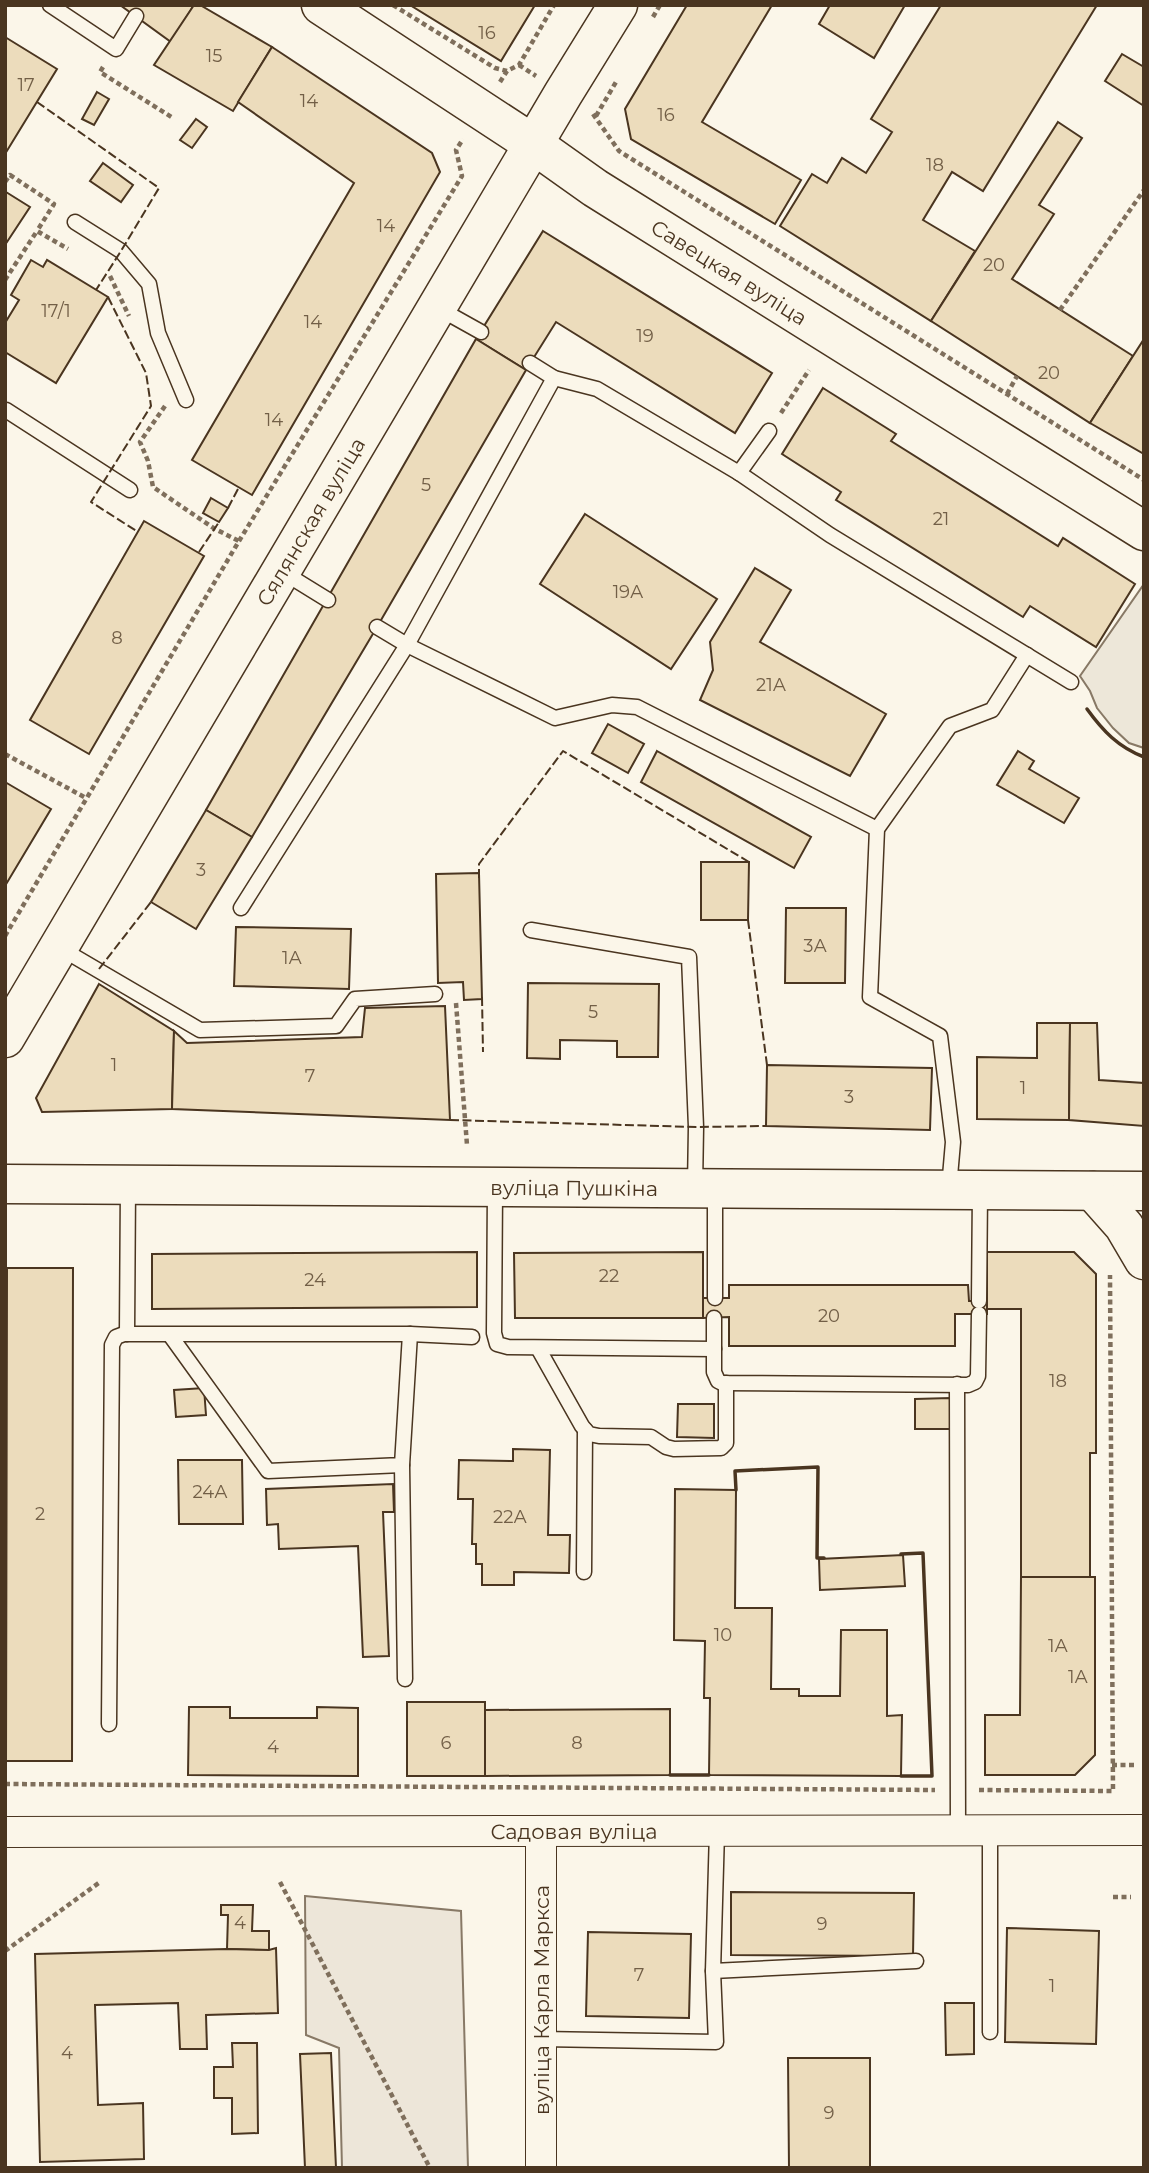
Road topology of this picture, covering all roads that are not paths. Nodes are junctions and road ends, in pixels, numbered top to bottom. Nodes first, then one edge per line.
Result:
1 (50, 5) edge
2 (321, 5) edge
3 (618, 5) edge
4 (136, 16) dead end
5 (533, 144) junction
6 (75, 222) dead end
7 (436, 307) junction
8 (481, 332) dead end
9 (530, 363) dead end
10 (554, 379) junction
11 (186, 400) dead end
12 (6, 410) edge
13 (769, 431) road end
14 (739, 473) junction
15 (130, 490) dead end
16 (1144, 531) edge
17 (281, 571) junction
18 (328, 600) dead end
19 (377, 626) dead end
20 (407, 645) junction
21 (1027, 655) junction
22 (1071, 682) dead end
23 (877, 829) junction
24 (241, 908) dead end
25 (531, 930) dead end
26 (59, 947) junction
27 (435, 994) dead end
28 (5, 1038) edge
29 (5, 1184) edge
30 (128, 1185) junction
31 (495, 1187) junction
32 (705, 1188) junction
33 (964, 1190) junction
34 (1093, 1191) junction
35 (1144, 1191) edge
36 (1127, 1266) edge
37 (715, 1298) dead end
38 (714, 1318) dead end
39 (410, 1334) junction
40 (127, 1335) junction
41 (170, 1335) junction
42 (472, 1337) dead end
43 (538, 1348) junction
44 (714, 1349) junction
45 (726, 1383) junction
46 (957, 1384) junction
47 (585, 1430) junction
48 (402, 1465) junction
49 (584, 1572) dead end
50 (405, 1679) dead end
51 (109, 1724) dead end
52 (990, 1830) junction
53 (1144, 1830) edge
54 (541, 1831) junction
55 (718, 1831) junction
56 (958, 1831) junction
57 (5, 1832) edge
58 (916, 1961) dead end
59 (713, 1971) junction
60 (990, 2032) dead end
61 (541, 2039) junction
62 (541, 2168) edge

1 - 4 lane
2 - 5 street, Савецкая вуліца
3 - 5 street, Сялянская вуліца
5 - 7 street, Сялянская вуліца
5 - 16 street, Савецкая вуліца
6 - 11 lane
7 - 8 lane
7 - 17 street, Сялянская вуліца
9 - 10 lane
10 - 14 lane
10 - 20 lane
12 - 15 lane
13 - 14 lane
14 - 21 lane
17 - 18 lane
17 - 26 street, Сялянская вуліца
19 - 20 lane
20 - 23 lane
20 - 24 lane
21 - 22 lane
21 - 23 lane
23 - 33 lane
25 - 32 lane
26 - 27 lane
26 - 28 street, Сялянская вуліца
29 - 30 street, вуліца Пушкіна
30 - 31 street, вуліца Пушкіна
30 - 40 lane
31 - 32 street, вуліца Пушкіна
31 - 43 lane
32 - 33 street, вуліца Пушкіна
32 - 37 lane
33 - 34 street, вуліца Пушкіна
33 - 46 lane
34 - 35 street, вуліца Пушкіна
34 - 36 street
38 - 44 lane
39 - 41 lane
39 - 42 lane
39 - 48 lane
40 - 41 lane
40 - 51 lane
41 - 48 lane
43 - 44 lane
43 - 47 lane
44 - 45 lane
45 - 46 lane
45 - 47 lane
46 - 56 lane
47 - 49 lane
48 - 50 lane
52 - 53 street, Садовая вуліца
52 - 56 street, Садовая вуліца
52 - 60 lane
54 - 55 street, Садовая вуліца
54 - 57 street, Садовая вуліца
54 - 61 street, вуліца Карла Маркса
55 - 56 street, Садовая вуліца
55 - 59 lane
58 - 59 lane
59 - 61 lane
61 - 62 street, вуліца Карла Маркса

